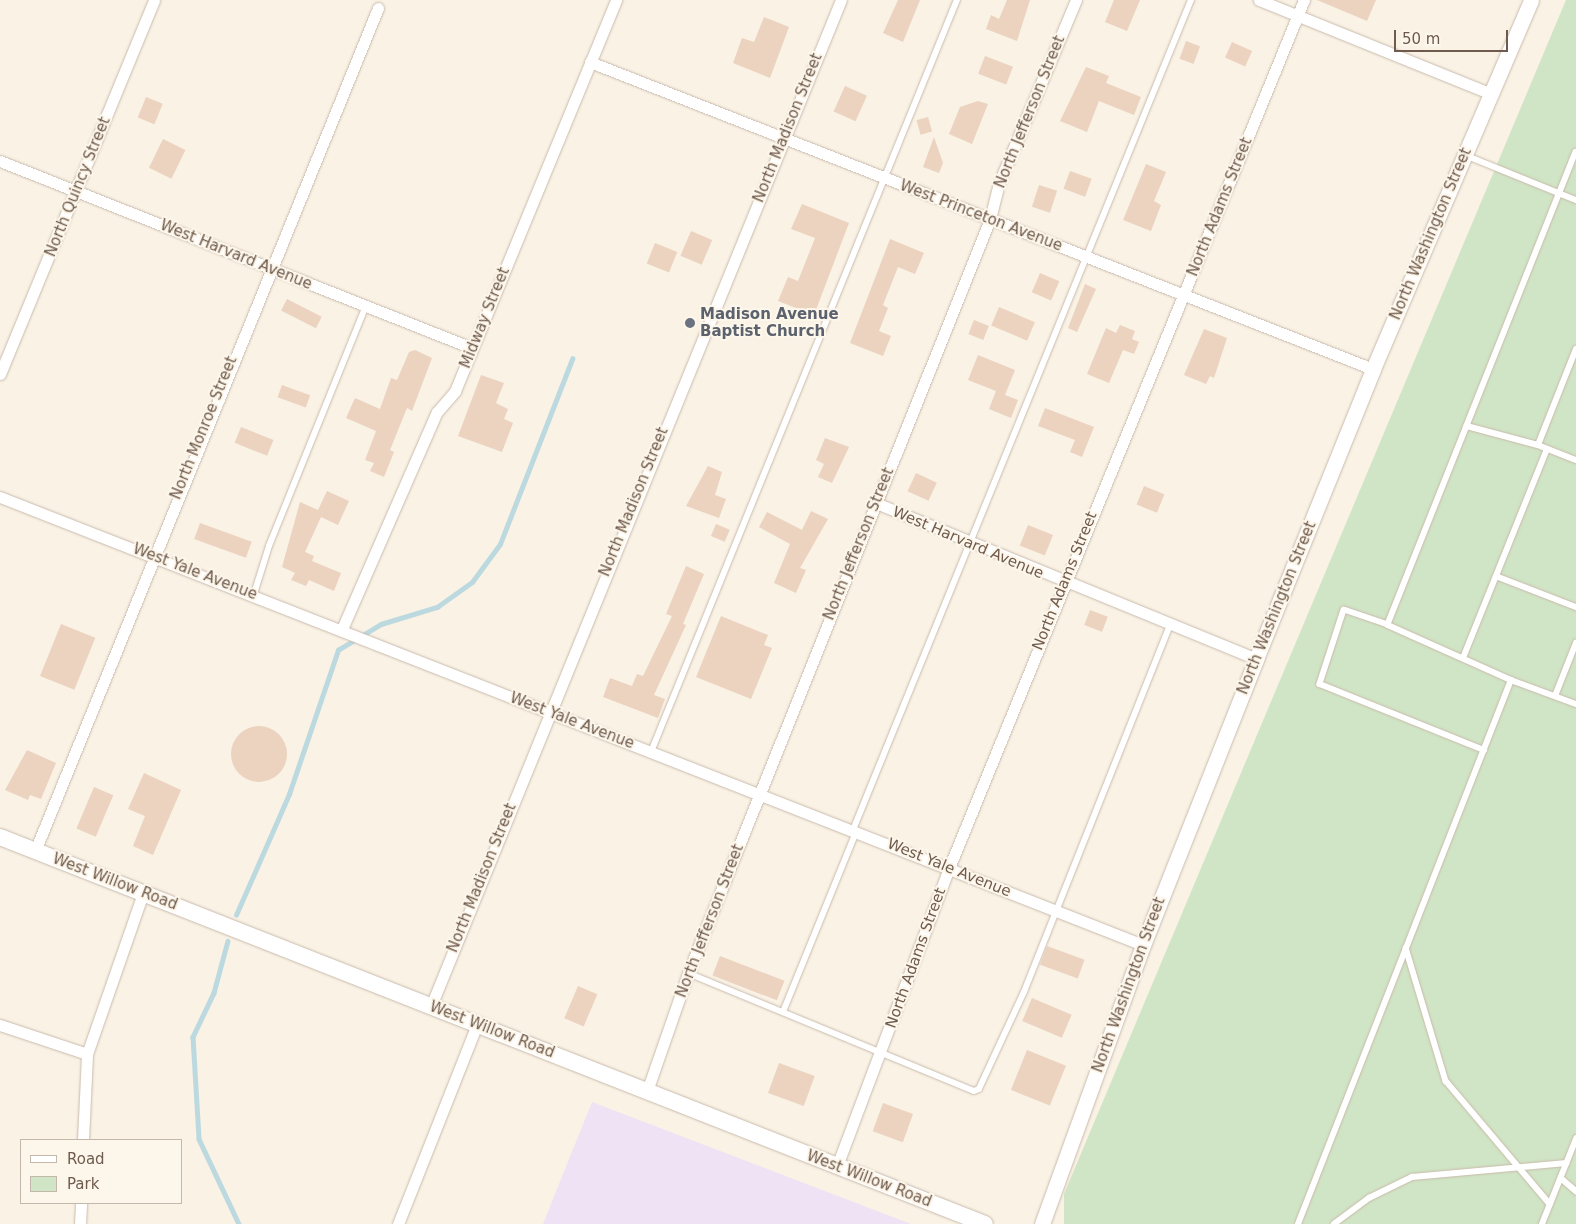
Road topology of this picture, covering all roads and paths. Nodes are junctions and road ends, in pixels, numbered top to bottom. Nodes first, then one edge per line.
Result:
1 (154, 0) edge
2 (616, 0) edge
3 (840, 0) edge
4 (957, 0) edge
5 (1076, 0) edge
6 (1191, 0) edge
7 (1259, 0) edge
8 (1304, 0) edge
9 (1531, 0) edge
10 (378, 8) dead end
11 (1298, 15) junction
12 (590, 62) junction
13 (1492, 94) junction
14 (783, 138) junction
15 (1576, 152) edge
16 (1466, 155) junction
17 (0, 161) edge
18 (884, 178) junction
19 (76, 191) junction
20 (1560, 193) junction
21 (1576, 200) edge
22 (990, 219) junction
23 (1087, 258) junction
24 (269, 268) junction
25 (1183, 296) junction
26 (366, 306) junction
27 (472, 348) junction
28 (1576, 349) edge
29 (1373, 368) junction
30 (0, 374) edge
31 (1467, 426) junction
32 (1538, 445) junction
33 (1547, 449) junction
34 (1576, 460) edge
35 (0, 497) edge
36 (876, 503) junction
37 (969, 544) junction
38 (152, 555) junction
39 (1496, 576) junction
40 (1064, 583) junction
41 (254, 594) junction
42 (1576, 607) edge
43 (1170, 625) junction
44 (1388, 625) junction
45 (343, 630) junction
46 (1576, 643) edge
47 (1463, 658) junction
48 (1256, 659) junction
49 (1511, 680) junction
50 (1555, 696) junction
51 (1576, 704) edge
52 (548, 712) junction
53 (1484, 750) junction
54 (651, 752) junction
55 (760, 793) junction
56 (854, 831) junction
57 (0, 837) edge
58 (35, 851) junction
59 (949, 868) junction
60 (143, 893) junction
61 (1054, 910) junction
62 (1143, 945) junction
63 (1406, 948) junction
64 (688, 973) junction
65 (431, 1006) junction
66 (783, 1012) junction
67 (477, 1024) junction
68 (0, 1025) edge
69 (881, 1051) junction
70 (87, 1054) junction
71 (647, 1091) junction
72 (83, 1139) edge
73 (1576, 1139) edge
74 (1566, 1163) junction
75 (837, 1166) junction
76 (1519, 1168) junction
77 (1561, 1178) junction
78 (1576, 1191) edge
79 (81, 1204) edge
80 (1550, 1204) junction
81 (80, 1224) edge
82 (398, 1224) edge
83 (985, 1224) edge
84 (1042, 1224) edge
85 (1298, 1224) edge
86 (1334, 1224) edge
87 (1542, 1224) edge

1 - 19 street, North Quincy Street
2 - 12 street, Midway Street
3 - 14 street, North Madison Street
4 - 18 lane
5 - 22 street, North Jefferson Street
6 - 23 lane
7 - 11 street
8 - 11 street, North Adams Street
9 - 13 street, North Washington Street
10 - 24 street, North Monroe Street
11 - 13 street
11 - 25 street, North Adams Street
12 - 14 street, West Princeton Avenue
12 - 27 street, Midway Street
13 - 16 street, North Washington Street
14 - 18 street, West Princeton Avenue
14 - 52 street, North Madison Street
15 - 20 lane
16 - 20 lane
16 - 29 street, North Washington Street
17 - 19 street, West Harvard Avenue
18 - 22 street, West Princeton Avenue
18 - 54 lane
19 - 24 street, West Harvard Avenue
19 - 30 street, North Quincy Street
20 - 21 lane
20 - 31 lane
22 - 23 street, West Princeton Avenue
22 - 36 street, North Jefferson Street
23 - 25 street, West Princeton Avenue
23 - 37 lane
24 - 26 street, West Harvard Avenue
24 - 38 street, North Monroe Street
25 - 29 street, West Princeton Avenue
25 - 40 street, North Adams Street
26 - 27 street, West Harvard Avenue
26 - 41 lane
27 - 45 street, Midway Street
28 - 32 lane
29 - 48 street, North Washington Street
31 - 32 lane
31 - 44 lane
32 - 33 lane
33 - 34 lane
33 - 39 lane
35 - 38 street, West Yale Avenue
36 - 37 street, West Harvard Avenue
36 - 55 street, North Jefferson Street
37 - 40 street, West Harvard Avenue
37 - 56 lane
38 - 41 street, West Yale Avenue
38 - 58 street, North Monroe Street
39 - 42 lane
39 - 47 lane
40 - 43 street, West Harvard Avenue
40 - 59 street, North Adams Street
41 - 45 street, West Yale Avenue
43 - 48 street, West Harvard Avenue
43 - 61 lane
44 - 47 lane
44 - 53 lane
45 - 52 street, West Yale Avenue
46 - 50 lane
47 - 49 lane
48 - 62 street, North Washington Street
49 - 50 lane
49 - 53 lane
50 - 51 lane
52 - 54 street, West Yale Avenue
52 - 65 street, North Madison Street
53 - 63 lane
54 - 55 street, West Yale Avenue
55 - 56 street, West Yale Avenue
55 - 64 street, North Jefferson Street
56 - 59 street, West Yale Avenue
56 - 66 lane
57 - 58 main road, West Willow Road
58 - 60 main road, West Willow Road
59 - 61 street, West Yale Avenue
59 - 69 street, North Adams Street
60 - 65 main road, West Willow Road
60 - 70 street
61 - 62 street, West Yale Avenue
61 - 69 lane
62 - 84 street, North Washington Street
63 - 76 lane
63 - 85 lane
64 - 66 lane
64 - 71 street, North Jefferson Street
65 - 67 main road, West Willow Road
66 - 69 lane
67 - 71 main road, West Willow Road
67 - 82 street
68 - 70 street
69 - 75 street, North Adams Street
70 - 72 street
71 - 75 main road, West Willow Road
73 - 74 lane
74 - 76 lane
74 - 77 lane
75 - 83 main road, West Willow Road
76 - 80 lane
76 - 86 lane
77 - 78 lane
77 - 80 lane
79 - 81 street
80 - 87 lane

